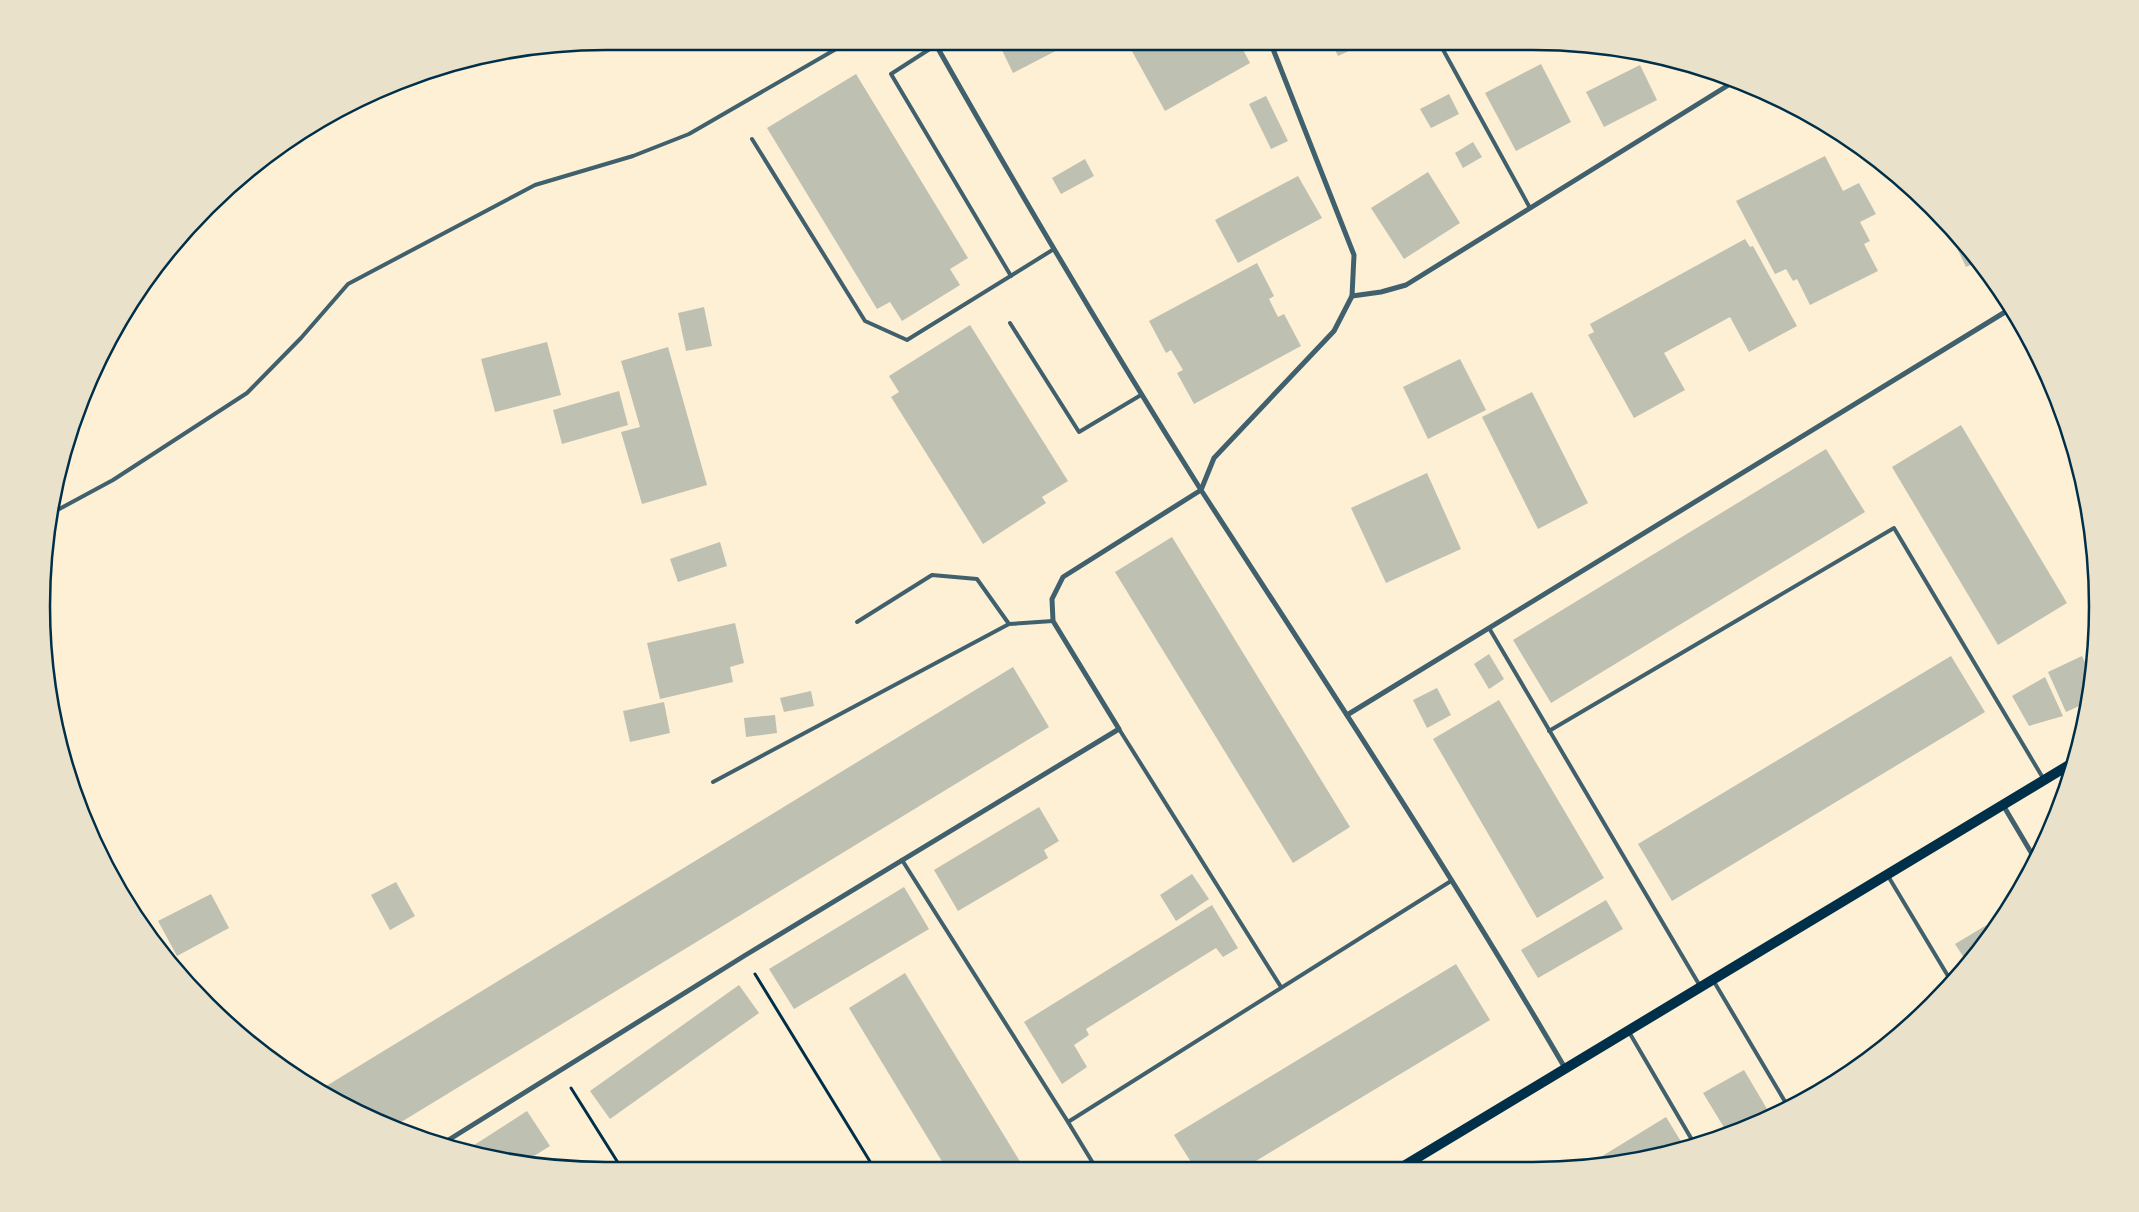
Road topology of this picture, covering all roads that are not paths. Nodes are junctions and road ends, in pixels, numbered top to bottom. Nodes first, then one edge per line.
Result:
1 (834, 50) edge
2 (928, 50) edge
3 (939, 50) edge
4 (1273, 50) edge
5 (1443, 50) edge
6 (1727, 85) edge
7 (752, 139) dead end
8 (1530, 208) junction
9 (1054, 250) junction
10 (1012, 276) junction
11 (1352, 296) junction
12 (2005, 312) edge
13 (1010, 323) dead end
14 (1141, 395) junction
15 (1201, 490) junction
16 (59, 509) edge
17 (1053, 621) junction
18 (857, 622) dead end
19 (1010, 624) junction
20 (1489, 628) junction
21 (1347, 715) junction
22 (1119, 729) junction
23 (1549, 731) junction
24 (2064, 768) edge
25 (2044, 780) junction
26 (713, 782) dead end
27 (2004, 805) junction
28 (2032, 853) edge
29 (902, 860) junction
30 (1886, 874) junction
31 (1451, 881) junction
32 (1948, 976) edge
33 (1712, 978) junction
34 (1700, 986) junction
35 (1281, 987) junction
36 (1628, 1030) junction
37 (1565, 1068) junction
38 (1784, 1102) edge
39 (1068, 1122) junction
40 (450, 1139) edge
41 (1691, 1139) edge
42 (1092, 1162) edge
43 (1410, 1162) edge

1 - 16 lane
2 - 10 lane
3 - 9 street
4 - 11 street
5 - 8 lane
6 - 8 street
7 - 10 lane
8 - 11 street
9 - 10 lane
9 - 14 street
11 - 15 street
12 - 20 street
13 - 14 lane
14 - 15 street
15 - 17 street
15 - 21 street
17 - 19 lane
17 - 22 street
18 - 19 lane
19 - 26 lane
20 - 21 street
20 - 23 lane
21 - 31 street
22 - 29 street
22 - 35 lane
23 - 25 lane
23 - 34 lane
24 - 25 main road
25 - 27 main road
27 - 28 street
27 - 30 main road
29 - 39 lane
29 - 40 street
30 - 32 lane
30 - 33 main road
31 - 35 lane
31 - 37 street
33 - 34 main road
33 - 38 lane
34 - 36 main road
35 - 39 lane
36 - 37 main road
36 - 41 lane
37 - 43 main road
39 - 42 lane

